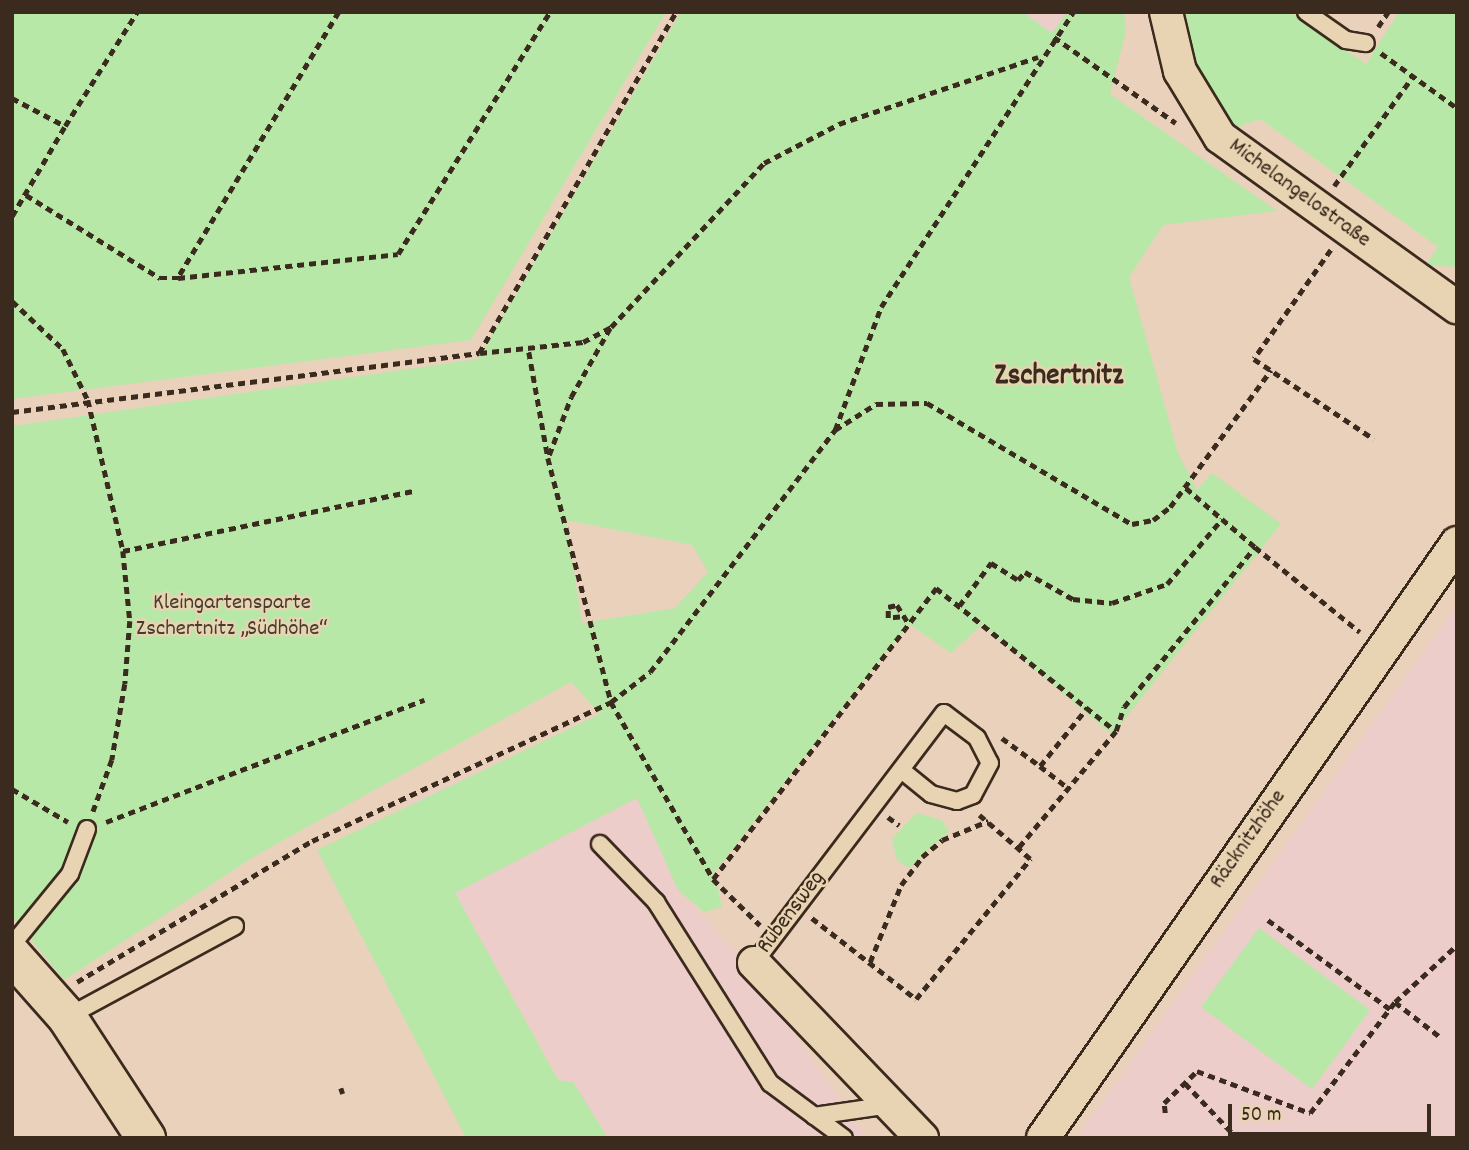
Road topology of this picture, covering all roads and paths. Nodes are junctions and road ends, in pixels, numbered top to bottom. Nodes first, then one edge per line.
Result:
1 (137, 12) edge
2 (339, 12) edge
3 (550, 12) edge
4 (676, 12) edge
5 (1073, 12) edge
6 (1166, 12) edge
7 (1306, 12) edge
8 (1054, 37) junction
9 (1366, 43) joint
10 (1038, 57) junction
11 (1412, 76) junction
12 (12, 98) edge
13 (1457, 108) edge
14 (65, 126) junction
15 (1220, 137) junction
16 (1332, 190) dead end
17 (26, 195) junction
18 (12, 216) edge
19 (1346, 229) junction
20 (178, 278) junction
21 (12, 301) edge
22 (1457, 307) edge
23 (611, 327) junction
24 (529, 352) junction
25 (479, 353) junction
26 (1271, 370) junction
27 (88, 400) junction
28 (12, 412) edge
29 (835, 430) junction
30 (1374, 439) dead end
31 (548, 458) junction
32 (1185, 488) junction
33 (414, 491) dead end
34 (1222, 519) junction
35 (1457, 543) edge
36 (1255, 547) junction
37 (123, 551) junction
38 (959, 606) dead end
39 (900, 617) dead end
40 (909, 624) dead end
41 (1382, 650) junction
42 (1143, 684) dead end
43 (424, 700) dead end
44 (611, 702) junction
45 (1116, 731) dead end
46 (1040, 766) dead end
47 (901, 770) junction
48 (1068, 788) junction
49 (12, 789) edge
50 (957, 801) junction
51 (989, 821) junction
52 (87, 829) junction
53 (600, 844) dead end
54 (1019, 847) junction
55 (797, 907) junction
56 (1268, 920) dead end
57 (235, 926) dead end
58 (766, 930) dead end
59 (12, 945) edge
60 (1457, 945) edge
61 (12, 955) edge
62 (870, 962) junction
63 (754, 963) joint
64 (1395, 1002) junction
65 (59, 1007) junction
66 (1390, 1009) junction
67 (1439, 1036) dead end
68 (1185, 1083) junction
69 (890, 1105) junction
70 (1165, 1113) dead end
71 (814, 1116) junction
72 (146, 1138) edge
73 (844, 1138) edge
74 (922, 1138) edge
75 (1043, 1138) edge
76 (1237, 1138) edge

1 - 14 path
2 - 20 path
3 - 20 path
4 - 25 path
5 - 8 path
6 - 15 street, Michelangelostraße
7 - 9 lane
8 - 10 path
8 - 15 path
9 - 11 path
10 - 23 path
10 - 29 path
11 - 13 path
11 - 16 path
12 - 14 path
14 - 17 path
15 - 19 street, Michelangelostraße
17 - 18 path
17 - 20 path
19 - 22 street, Michelangelostraße
19 - 26 path
21 - 27 path
23 - 24 path
23 - 31 path
24 - 25 path
24 - 31 path
25 - 27 path
26 - 30 path
26 - 32 path
27 - 28 path
27 - 37 path
29 - 32 path
29 - 44 path
31 - 44 path
32 - 34 path
33 - 37 path
34 - 36 path
34 - 38 path
35 - 41 street, Räcknitzhöhe
36 - 41 path
36 - 42 path
37 - 52 path
39 - 40 path
41 - 75 street, Räcknitzhöhe
43 - 52 path
44 - 58 path
44 - 65 path
45 - 48 path
46 - 48 path
47 - 50 lane
47 - 50 lane, Rubensweg
47 - 55 lane, Rubensweg
48 - 54 path
49 - 52 path
50 - 51 path
51 - 54 path
51 - 62 path
52 - 59 lane
53 - 71 lane
54 - 62 path
55 - 62 path
55 - 63 lane, Rubensweg
56 - 66 path
57 - 65 lane
60 - 64 path
61 - 65 street
63 - 69 street, Rubensweg
64 - 66 path
64 - 67 path
65 - 72 street
66 - 68 path
68 - 70 path
68 - 76 path
69 - 71 lane
69 - 74 street, Rubensweg
71 - 73 lane

